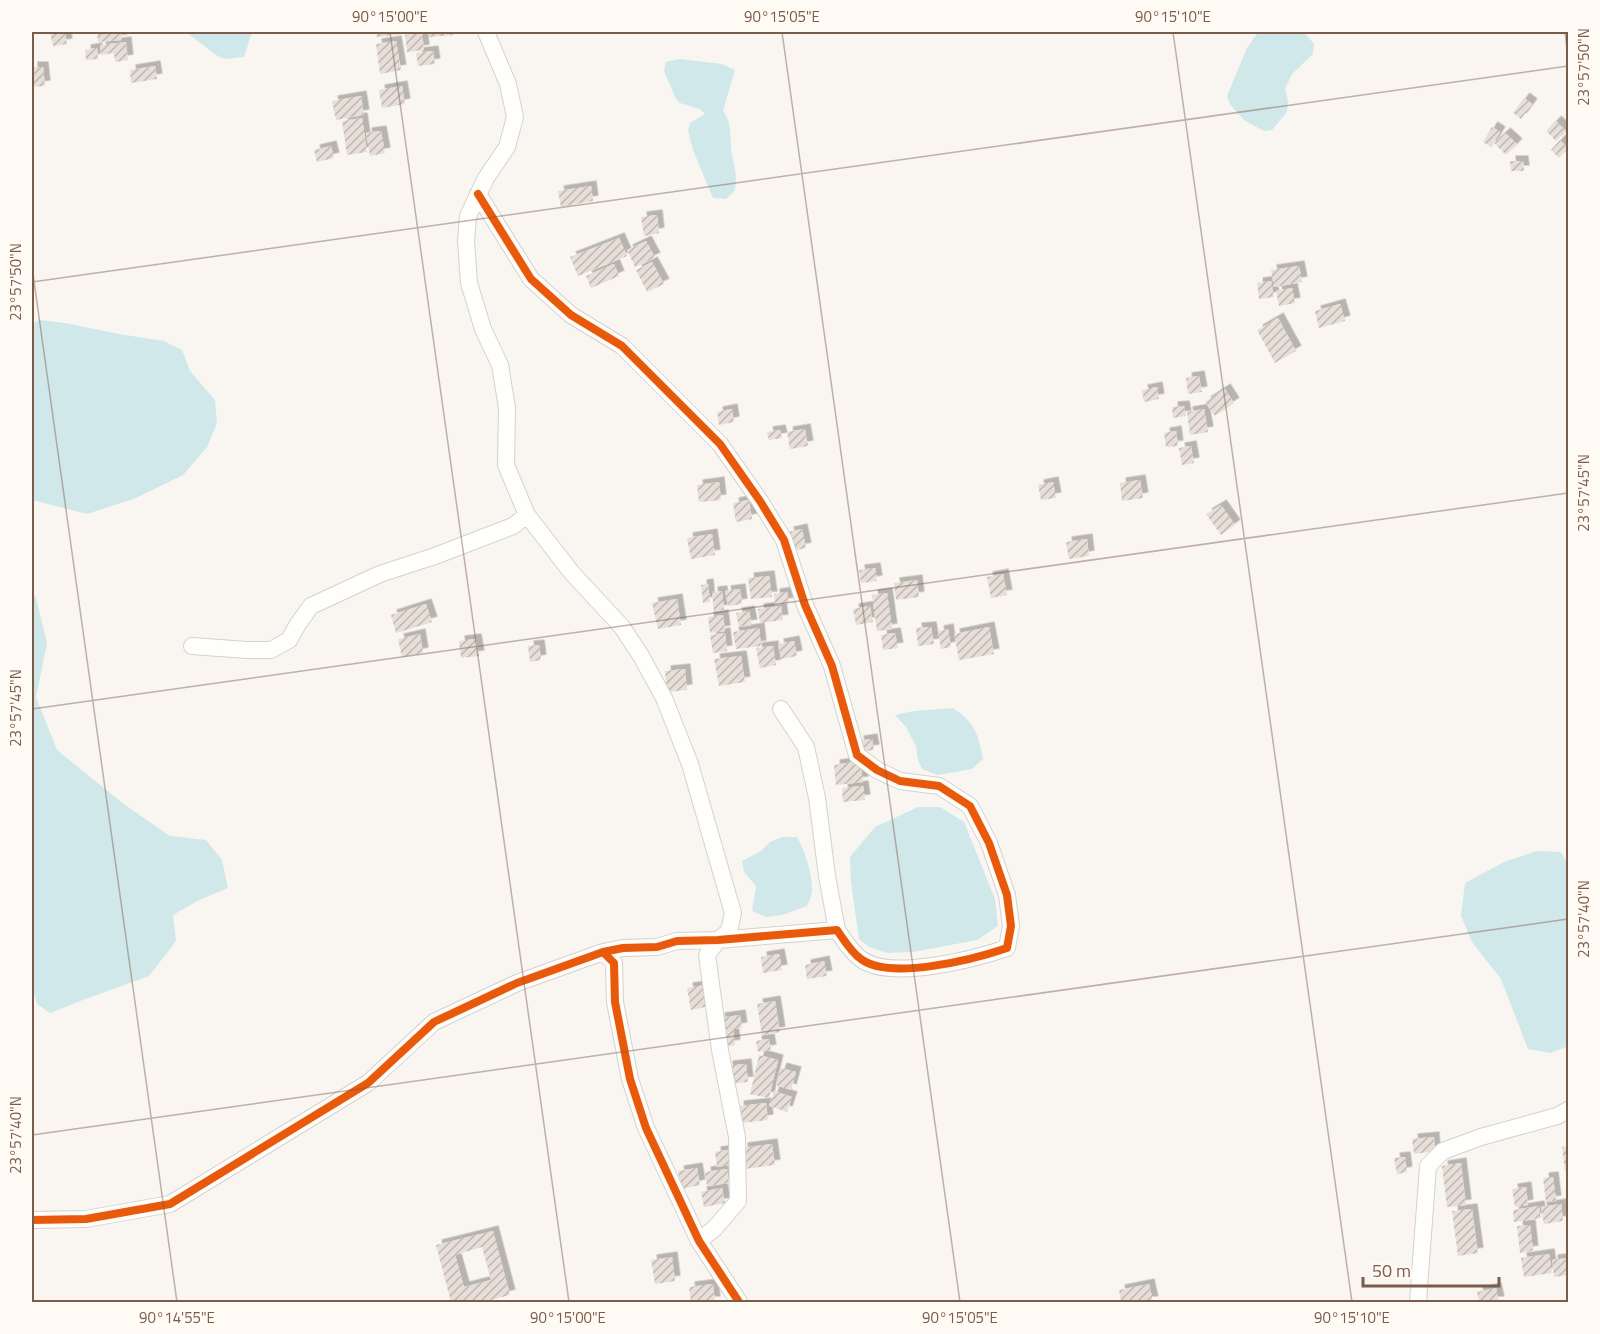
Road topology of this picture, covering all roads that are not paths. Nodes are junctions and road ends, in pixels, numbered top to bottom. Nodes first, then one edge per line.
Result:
1 (486, 32) edge
2 (478, 194) junction
3 (527, 515) junction
4 (192, 646) dead end
5 (781, 709) dead end
6 (837, 930) junction
7 (718, 940) junction
8 (603, 952) junction
9 (1569, 1110) edge
10 (32, 1220) edge
11 (699, 1241) junction
12 (739, 1302) edge
13 (1418, 1302) edge

1 - 2 street
2 - 3 street
2 - 6 street
3 - 4 street
3 - 7 street
5 - 6 street
6 - 7 street
7 - 8 street
7 - 11 street
8 - 10 street
8 - 11 street
9 - 13 street
11 - 12 street

